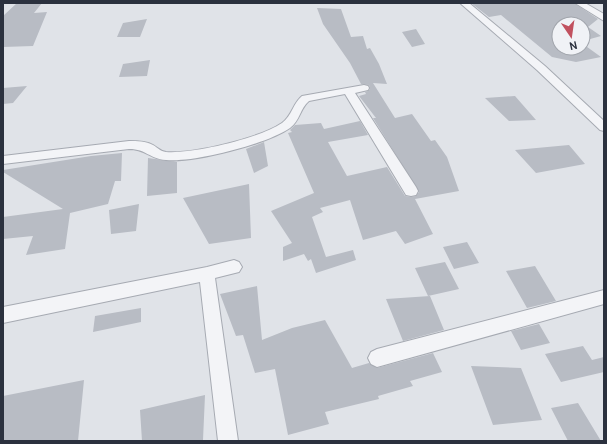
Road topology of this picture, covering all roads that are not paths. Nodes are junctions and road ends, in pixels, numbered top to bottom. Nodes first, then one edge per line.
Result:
1 (464, 3) edge
2 (579, 3) edge
3 (604, 18) edge
4 (364, 88) dead end
5 (348, 90) junction
6 (604, 127) edge
7 (3, 160) edge
8 (411, 191) dead end
9 (234, 267) dead end
10 (207, 274) junction
11 (604, 297) edge
12 (3, 315) edge
13 (377, 358) dead end
14 (228, 441) edge

1 - 6 street
2 - 3 street
4 - 5 street
5 - 7 street
5 - 8 street
9 - 10 street
10 - 12 street
10 - 14 street
11 - 13 street

